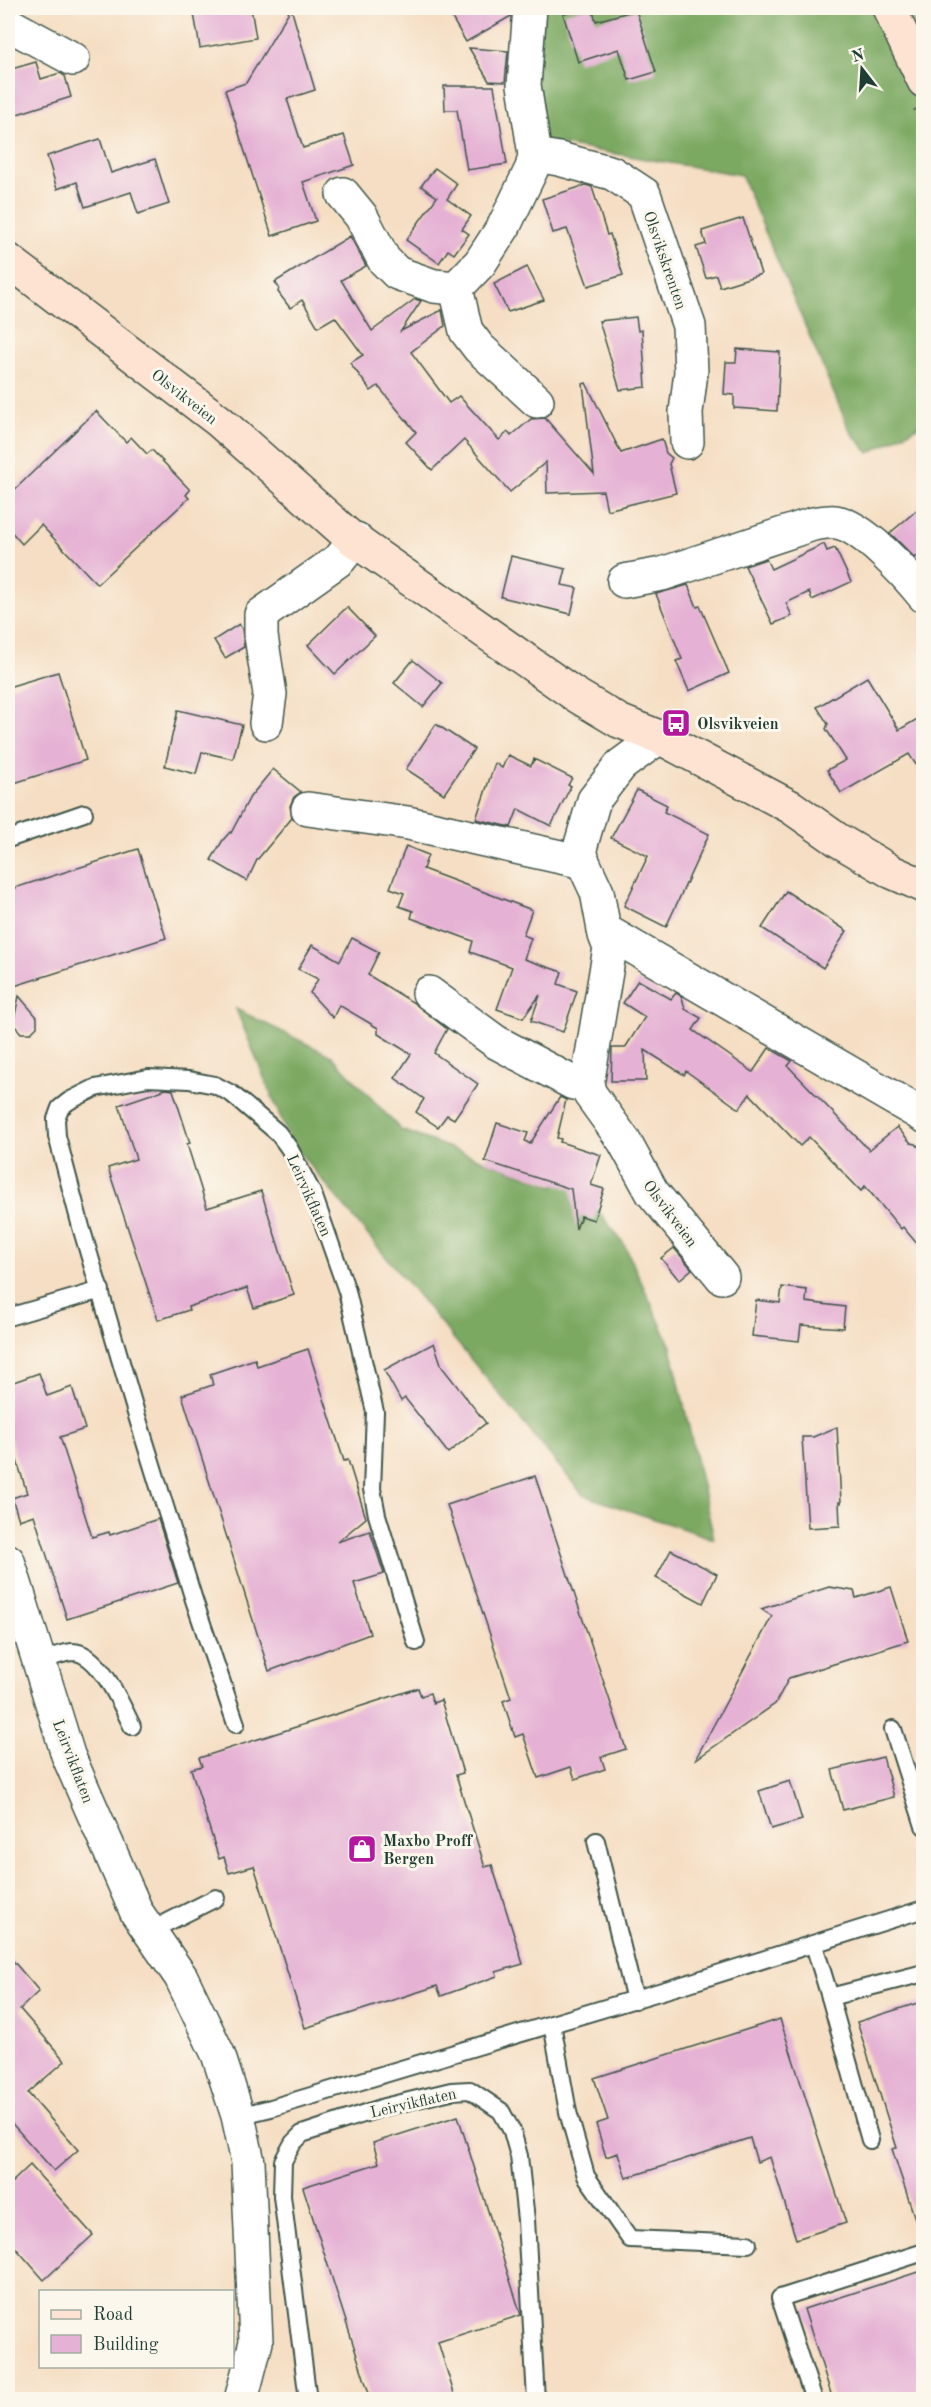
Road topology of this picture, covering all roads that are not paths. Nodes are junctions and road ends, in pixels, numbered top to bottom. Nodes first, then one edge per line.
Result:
1 (530, 8) edge
2 (889, 8) edge
3 (8, 24) edge
4 (73, 59) dead end
5 (924, 81) edge
6 (535, 155) junction
7 (344, 194) dead end
8 (8, 260) edge
9 (456, 288) junction
10 (537, 401) dead end
11 (687, 442) dead end
12 (356, 540) junction
13 (624, 581) dead end
14 (924, 596) edge
15 (266, 723) dead end
16 (659, 737) junction
17 (308, 809) dead end
18 (84, 813) dead end
19 (8, 839) edge
20 (583, 862) junction
21 (924, 886) edge
22 (604, 930) junction
23 (429, 993) dead end
24 (587, 1085) junction
25 (924, 1116) edge
26 (722, 1277) dead end
27 (101, 1290) junction
28 (8, 1317) edge
29 (8, 1561) edge
30 (416, 1642) dead end
31 (40, 1661) junction
32 (236, 1724) dead end
33 (132, 1726) dead end
34 (893, 1729) dead end
35 (924, 1826) edge
36 (596, 1841) dead end
37 (216, 1898) dead end
38 (924, 1909) edge
39 (150, 1931) junction
40 (814, 1945) junction
41 (924, 1973) edge
42 (830, 1997) junction
43 (635, 2000) junction
44 (552, 2024) junction
45 (238, 2116) junction
46 (870, 2140) dead end
47 (748, 2244) dead end
48 (924, 2252) edge
49 (242, 2400) edge
50 (308, 2400) edge
51 (536, 2400) edge
52 (814, 2400) edge

1 - 6 street
2 - 5 main road
3 - 4 street
6 - 9 street
6 - 11 street, Olsvikskrenten
7 - 9 street
8 - 12 main road, Olsvikveien
9 - 10 street
12 - 15 street
12 - 16 main road, Olsvikveien
13 - 14 street
16 - 20 street
16 - 21 main road, Olsvikveien
17 - 20 street
18 - 19 lane
20 - 22 street
22 - 24 street
22 - 25 street
23 - 24 street
24 - 26 street, Olsvikveien
27 - 28 lane
27 - 30 lane, Leirvikflaten
27 - 32 lane, Leirvikflaten
29 - 31 street, Leirvikflaten
31 - 33 lane
31 - 39 street, Leirvikflaten
34 - 35 lane
36 - 43 lane
37 - 39 lane
38 - 40 lane, Leirvikflaten
39 - 45 street, Leirvikflaten
40 - 42 lane
40 - 43 lane, Leirvikflaten
41 - 42 lane
42 - 46 lane
43 - 44 lane, Leirvikflaten
44 - 45 lane, Leirvikflaten
44 - 47 lane
45 - 49 street, Leirvikflaten
48 - 52 lane
50 - 51 lane, Leirvikflaten

